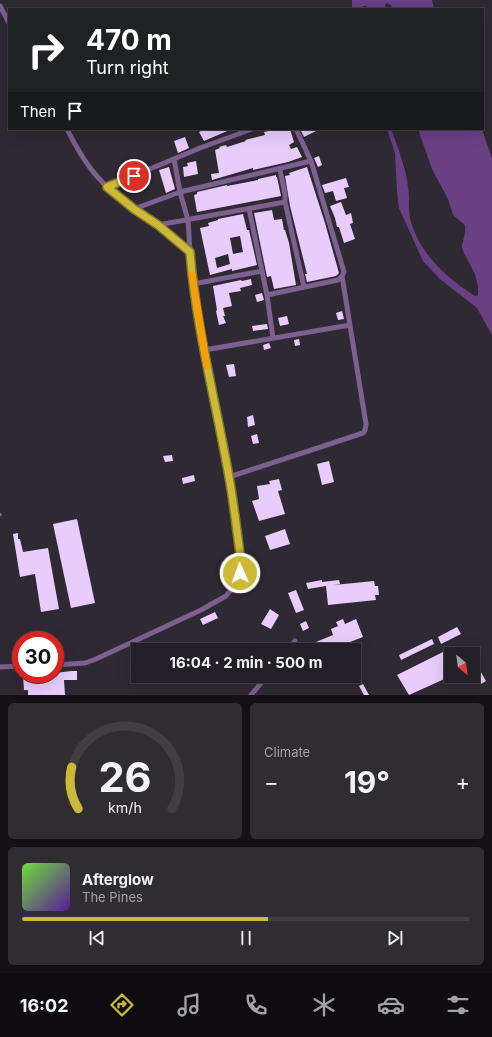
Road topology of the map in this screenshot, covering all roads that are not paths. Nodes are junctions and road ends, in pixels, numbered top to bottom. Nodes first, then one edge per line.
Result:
1 (0, 6) edge
2 (8, 21) edge
3 (68, 130) edge
4 (249, 130) edge
5 (296, 130) edge
6 (174, 159) junction
7 (311, 162) junction
8 (280, 170) junction
9 (107, 187) junction
10 (180, 192) junction
11 (285, 202) junction
12 (134, 209) junction
13 (249, 209) junction
14 (188, 220) junction
15 (158, 225) junction
16 (190, 252) junction
17 (262, 270) junction
18 (342, 276) junction
19 (193, 284) junction
20 (304, 287) junction
21 (267, 295) junction
22 (350, 325) junction
23 (274, 338) junction
24 (204, 350) junction
25 (230, 477) junction
26 (64, 664) edge
27 (12, 666) edge
28 (0, 667) edge
29 (261, 683) edge
30 (251, 695) edge

1 - 2 street
3 - 9 street
4 - 6 street
5 - 7 street
6 - 9 street
6 - 10 street
7 - 8 street
7 - 18 street
8 - 10 street
8 - 11 street
9 - 12 street
10 - 12 street
10 - 14 street
11 - 13 street
11 - 20 street
12 - 15 street
13 - 14 street
13 - 17 street
14 - 15 street
14 - 16 street
15 - 16 street
16 - 19 street
17 - 19 street
17 - 21 street
18 - 20 street
18 - 22 street
19 - 24 street
20 - 21 street
21 - 23 street
22 - 23 street
22 - 25 street
23 - 24 street
24 - 25 street
25 - 26 street
27 - 28 street
29 - 30 street

